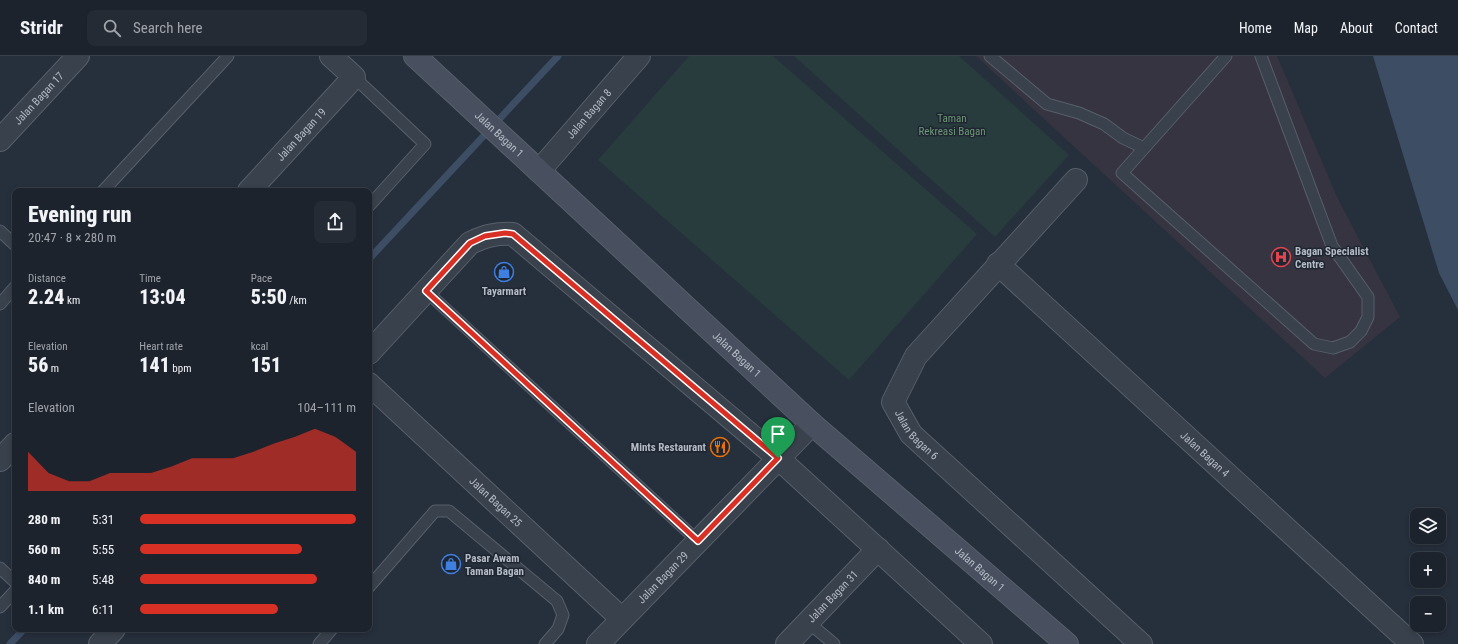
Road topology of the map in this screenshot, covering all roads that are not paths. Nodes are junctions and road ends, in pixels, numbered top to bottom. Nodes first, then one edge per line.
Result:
1 (78, 56) edge
2 (228, 56) edge
3 (331, 56) edge
4 (415, 56) edge
5 (639, 56) edge
6 (990, 56) edge
7 (1226, 56) edge
8 (1261, 56) edge
9 (354, 77) junction
10 (0, 140) edge
11 (1144, 148) junction
12 (539, 171) junction
13 (1076, 180) dead end
14 (106, 188) edge
15 (251, 188) edge
16 (372, 203) edge
17 (0, 231) edge
18 (12, 242) edge
19 (998, 264) junction
20 (12, 290) edge
21 (426, 291) junction
22 (0, 304) edge
23 (372, 350) edge
24 (372, 387) edge
25 (812, 424) junction
26 (12, 447) edge
27 (778, 458) junction
28 (0, 460) edge
29 (698, 541) junction
30 (878, 549) junction
31 (0, 568) edge
32 (12, 579) edge
33 (372, 584) edge
34 (12, 594) edge
35 (0, 607) edge
36 (622, 620) junction
37 (808, 622) junction
38 (111, 632) edge
39 (329, 632) edge
40 (100, 644) edge
41 (319, 644) edge
42 (545, 644) edge
43 (598, 644) edge
44 (787, 644) edge
45 (834, 644) edge
46 (981, 644) edge
47 (1067, 644) edge
48 (1141, 644) edge
49 (1412, 644) edge

1 - 10 street, Jalan Bagan 17
2 - 14 lane
3 - 9 street
4 - 12 street, Jalan Bagan 1
5 - 12 street, Jalan Bagan 8
6 - 11 lane
7 - 11 lane
8 - 11 lane
9 - 15 street, Jalan Bagan 19
9 - 16 lane
12 - 25 street, Jalan Bagan 1
13 - 19 street, Jalan Bagan 6
17 - 18 lane
19 - 48 street, Jalan Bagan 6
19 - 49 street, Jalan Bagan 4
20 - 22 lane
21 - 23 street
21 - 27 street
21 - 29 lane
24 - 36 street, Jalan Bagan 25
25 - 27 street, Jalan Bagan 29
25 - 47 street, Jalan Bagan 1
26 - 28 street
27 - 29 street, Jalan Bagan 29
27 - 30 street
29 - 36 street, Jalan Bagan 29
30 - 37 street, Jalan Bagan 31
30 - 46 street
31 - 32 lane
33 - 42 lane
34 - 35 lane
36 - 43 street, Jalan Bagan 29
37 - 44 street, Jalan Bagan 31
37 - 45 lane
38 - 40 street
39 - 41 lane

